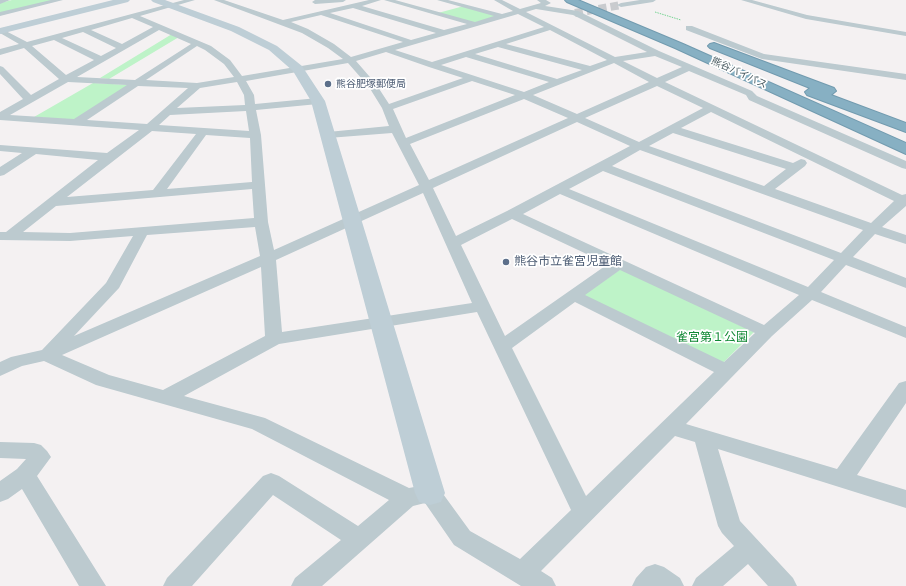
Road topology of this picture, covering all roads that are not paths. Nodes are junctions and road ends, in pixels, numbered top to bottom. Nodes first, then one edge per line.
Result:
1 (7, 0) edge
2 (60, 0) edge
3 (125, 0) edge
4 (156, 0) edge
5 (192, 0) edge
6 (217, 0) edge
7 (343, 0) edge
8 (378, 0) edge
9 (387, 0) edge
10 (440, 0) edge
11 (497, 0) edge
12 (555, 0) edge
13 (570, 0) edge
14 (581, 0) edge
15 (594, 0) edge
16 (653, 0) edge
17 (744, 0) edge
18 (314, 1) edge
19 (0, 2) edge
20 (539, 4) edge
21 (171, 6) junction
22 (353, 6) junction
23 (624, 9) joint
24 (520, 11) junction
25 (321, 13) junction
26 (0, 14) edge
27 (133, 16) junction
28 (504, 16) junction
29 (283, 22) junction
30 (476, 24) junction
31 (600, 26) junction
32 (661, 26) dead end
33 (158, 27) junction
34 (551, 27) junction
35 (586, 28) dead end
36 (689, 28) road end
37 (83, 30) junction
38 (573, 30) tunnel mouth
39 (1, 31) edge
40 (560, 31) junction
41 (445, 33) junction
42 (906, 34) edge
43 (54, 37) junction
44 (197, 43) junction
45 (413, 43) junction
46 (497, 44) junction
47 (26, 45) junction
48 (121, 47) junction
49 (387, 50) junction
50 (0, 52) edge
51 (656, 53) junction
52 (466, 54) junction
53 (100, 59) junction
54 (350, 60) junction
55 (614, 60) junction
56 (432, 65) junction
57 (690, 67) junction
58 (0, 69) edge
59 (298, 69) junction
60 (590, 69) junction
61 (906, 77) edge
62 (471, 78) junction
63 (64, 79) junction
64 (240, 79) junction
65 (557, 82) junction
66 (657, 82) junction
67 (136, 84) junction
68 (197, 86) junction
69 (524, 95) junction
70 (791, 98) junction
71 (29, 99) junction
72 (318, 102) junction
73 (251, 108) junction
74 (387, 108) junction
75 (711, 108) junction
76 (168, 112) junction
77 (0, 116) edge
78 (578, 119) junction
79 (906, 120) edge
80 (77, 122) junction
81 (149, 128) junction
82 (906, 128) edge
83 (396, 129) junction
84 (673, 129) junction
85 (203, 132) junction
86 (255, 135) junction
87 (328, 135) junction
88 (403, 143) junction
89 (639, 146) junction
90 (0, 148) edge
91 (906, 149) edge
92 (34, 151) junction
93 (811, 156) junction
94 (109, 157) junction
95 (602, 166) junction
96 (906, 166) edge
97 (795, 168) junction
98 (0, 172) edge
99 (259, 185) junction
100 (426, 186) junction
101 (559, 189) junction
102 (766, 190) junction
103 (157, 194) junction
104 (905, 200) edge
105 (52, 202) junction
106 (512, 214) junction
107 (351, 220) junction
108 (262, 222) junction
109 (873, 228) junction
110 (142, 232) junction
111 (4, 236) edge
112 (906, 240) edge
113 (453, 243) junction
114 (268, 258) junction
115 (844, 259) junction
116 (618, 264) junction
117 (906, 283) edge
118 (811, 293) junction
119 (573, 295) junction
120 (482, 306) junction
121 (380, 322) junction
122 (766, 332) junction
123 (906, 333) edge
124 (274, 339) junction
125 (503, 346) junction
126 (46, 355) junction
127 (0, 370) edge
128 (726, 371) junction
129 (906, 388) edge
130 (164, 398) junction
131 (671, 427) junction
132 (704, 436) junction
133 (0, 450) edge
134 (25, 475) junction
135 (842, 479) junction
136 (0, 493) edge
137 (430, 493) junction
138 (407, 498) junction
139 (906, 499) edge
140 (584, 512) junction
141 (358, 538) junction
142 (749, 548) junction
143 (522, 573) junction
144 (93, 586) edge
145 (176, 586) edge
146 (304, 586) edge
147 (543, 586) edge
148 (645, 586) edge
149 (671, 586) edge
150 (705, 586) edge
151 (784, 586) edge

1 - 19 street
2 - 26 street
3 - 39 street
4 - 21 street
5 - 21 street
6 - 29 street
7 - 18 street
8 - 22 street
9 - 30 street
10 - 28 street
11 - 24 street
12 - 70 highway
13 - 70 highway, 熊谷バイパス
14 - 82 highway, 熊谷バイパス
15 - 23 highway
16 - 23 street
17 - 42 street
18 - 25 street
20 - 24 street
20 - 31 street
21 - 27 street
21 - 59 street
22 - 25 street
22 - 41 street
24 - 28 street
24 - 34 street
25 - 29 street
25 - 45 street
27 - 33 street
27 - 37 street
28 - 30 street
29 - 54 street
30 - 41 street
31 - 35 street
31 - 51 street
32 - 79 highway
33 - 44 street
33 - 48 street
34 - 40 street
34 - 46 street
36 - 61 street
37 - 43 street
37 - 48 street
38 - 40 street
39 - 47 street
40 - 55 street
41 - 45 street
43 - 47 street
43 - 53 street
44 - 64 street
44 - 67 street
45 - 49 street
46 - 52 street
46 - 60 street
47 - 50 street
47 - 63 street
48 - 53 street
49 - 54 street
49 - 56 street
51 - 55 street
51 - 57 street
52 - 56 street
52 - 65 street
53 - 63 street
54 - 59 street
54 - 74 street
55 - 60 street
55 - 66 street
56 - 62 street
57 - 66 street
57 - 96 street
58 - 71 street
59 - 64 street
59 - 72 street
60 - 65 street
62 - 69 street
62 - 74 street
63 - 67 street
63 - 71 street
64 - 68 street
64 - 73 street
65 - 69 street
66 - 75 street
66 - 78 street
67 - 68 street
67 - 80 street
68 - 76 street
69 - 78 street
69 - 88 street
70 - 91 highway, 熊谷バイパス
71 - 77 street
72 - 73 street
72 - 87 street
73 - 76 street
73 - 86 street
74 - 83 street
75 - 84 street
75 - 93 street
76 - 81 street
77 - 80 street
78 - 89 street
78 - 100 street
80 - 81 street
81 - 85 street
81 - 94 street
83 - 87 street
83 - 88 street
84 - 89 street
84 - 97 street
85 - 86 street
85 - 103 street
86 - 99 street
87 - 107 street
88 - 100 street
89 - 95 street
89 - 102 street
90 - 92 street
92 - 94 street
92 - 98 street
93 - 97 street
93 - 104 street
94 - 105 street
95 - 101 street
95 - 115 street
97 - 102 street
99 - 103 street
99 - 108 street
100 - 107 street
100 - 113 street
101 - 106 street
101 - 118 street
102 - 109 street
103 - 105 street
104 - 109 street
105 - 111 street
106 - 113 street
106 - 116 street
107 - 114 street
107 - 121 street
108 - 110 street
108 - 114 street
109 - 112 street
109 - 115 street
110 - 111 street
110 - 126 street
113 - 120 street
114 - 124 street
114 - 126 street
115 - 117 street
115 - 118 street
116 - 119 street
116 - 122 street
118 - 122 street
118 - 123 street
119 - 125 street
119 - 128 street
120 - 121 street
120 - 125 street
121 - 124 street
121 - 137 street
122 - 128 street
124 - 130 street
125 - 140 street
126 - 127 street
126 - 130 street
128 - 131 street
129 - 135 street
130 - 138 street
131 - 132 street
131 - 140 street
132 - 135 street
132 - 142 street
133 - 134 street
134 - 136 street
134 - 144 street
135 - 139 street
137 - 138 street
137 - 143 street
138 - 141 street
140 - 143 street
141 - 145 street
141 - 146 street
142 - 150 street
142 - 151 street
143 - 147 street
148 - 149 street

